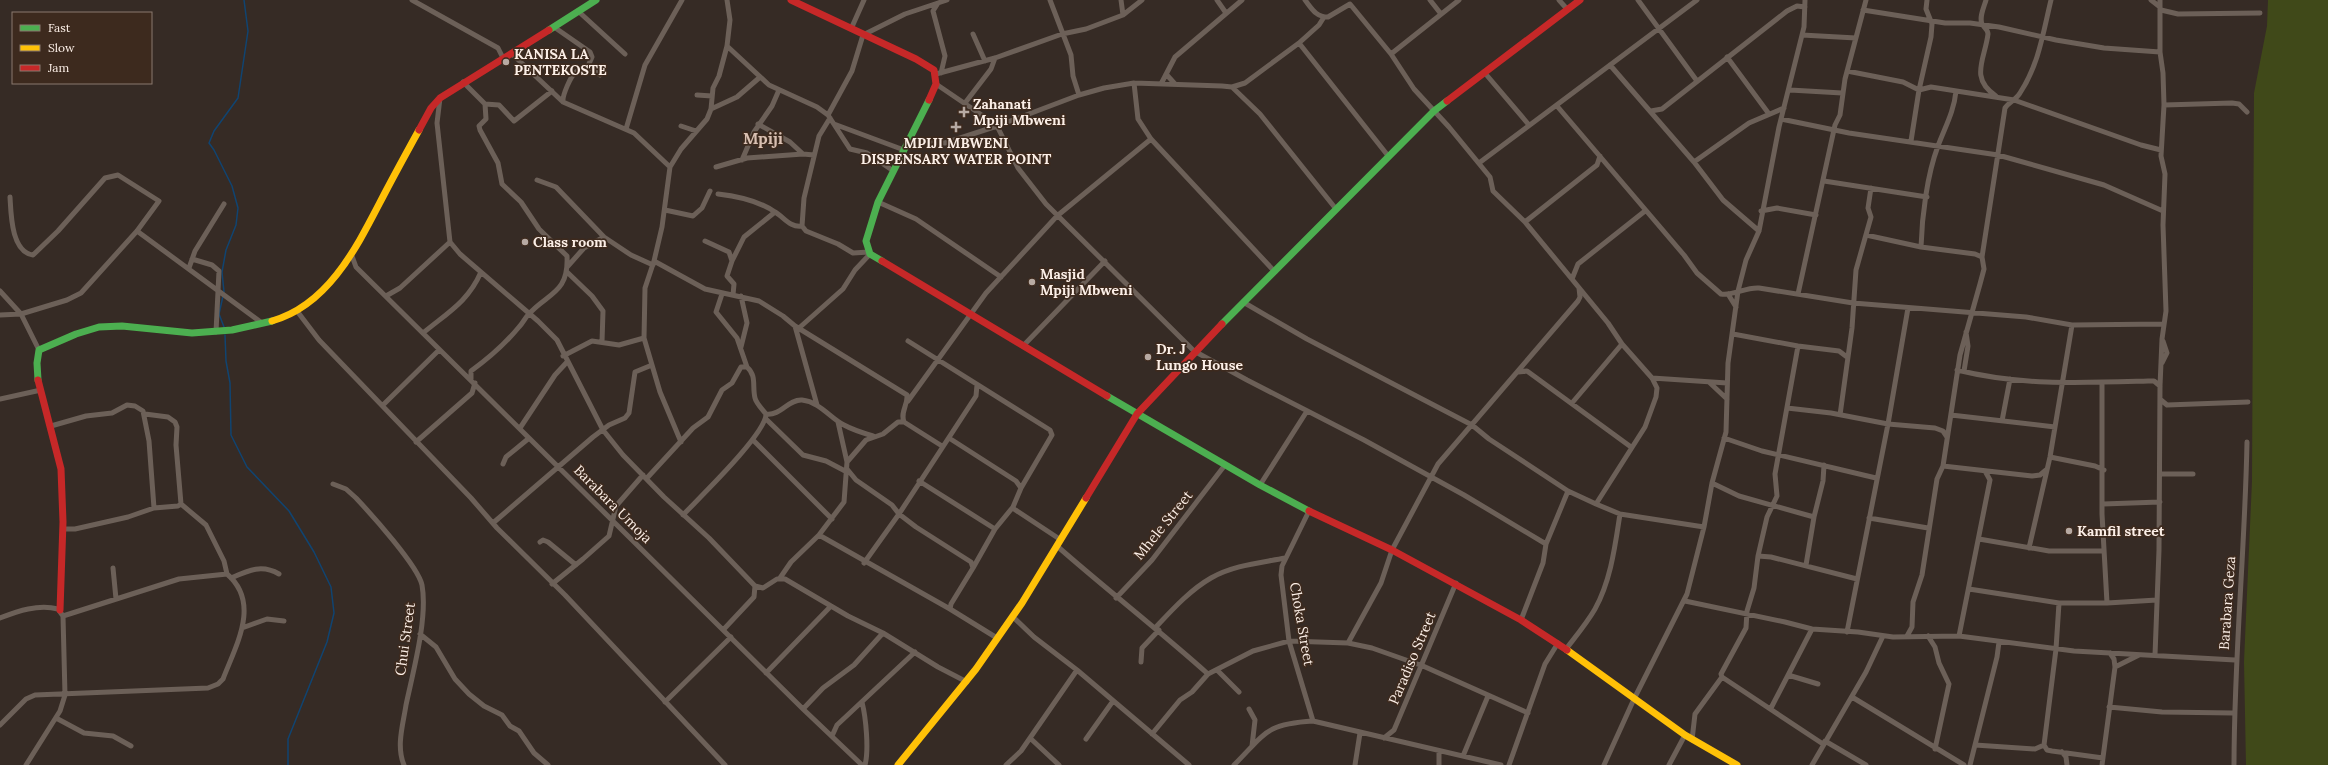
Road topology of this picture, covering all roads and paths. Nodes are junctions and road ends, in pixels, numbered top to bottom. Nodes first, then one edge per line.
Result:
1 (412, 0) edge
2 (596, 0) edge
3 (727, 0) edge
4 (791, 0) edge
5 (864, 0) edge
6 (947, 0) edge
7 (1050, 0) edge
8 (1121, 0) edge
9 (1142, 0) edge
10 (1217, 0) edge
11 (1242, 0) edge
12 (1305, 0) edge
13 (1430, 0) edge
14 (1458, 0) edge
15 (1559, 0) edge
16 (1580, 0) edge
17 (1638, 0) edge
18 (1697, 0) edge
19 (1805, 0) edge
20 (1866, 0) edge
21 (1927, 0) edge
22 (1986, 0) edge
23 (2051, 0) edge
24 (2150, 0) edge
25 (2160, 0) edge
26 (681, 1) edge
27 (1352, 2) edge
28 (938, 3) junction
29 (928, 6) junction
30 (1805, 7) junction
31 (1567, 9) junction
32 (2160, 9) junction
33 (1863, 10) junction
34 (578, 11) junction
35 (933, 11) junction
36 (1226, 13) junction
37 (2260, 13) dead end
38 (1441, 14) junction
39 (1123, 15) junction
40 (1324, 17) junction
41 (1930, 20) junction
42 (1982, 25) junction
43 (554, 27) junction
44 (1658, 28) junction
45 (851, 29) junction
46 (973, 34) dead end
47 (1062, 34) junction
48 (863, 35) junction
49 (1802, 35) junction
50 (2043, 37) junction
51 (1856, 38) junction
52 (1299, 43) junction
53 (727, 46) junction
54 (2160, 52) junction
55 (511, 53) junction
56 (625, 54) dead end
57 (1391, 54) junction
58 (1727, 57) junction
59 (503, 58) junction
60 (995, 58) junction
61 (985, 61) junction
62 (1610, 65) junction
63 (588, 66) junction
64 (1847, 71) junction
65 (1484, 72) junction
66 (1166, 74) junction
67 (600, 75) dead end
68 (937, 77) junction
69 (759, 78) junction
70 (1697, 81) junction
71 (463, 82) junction
72 (1134, 83) junction
73 (1161, 84) junction
74 (1175, 84) junction
75 (1245, 84) junction
76 (1232, 88) junction
77 (779, 90) junction
78 (1790, 90) junction
79 (1919, 90) junction
80 (552, 91) junction
81 (1956, 91) junction
82 (1842, 93) junction
83 (697, 95) dead end
84 (1079, 95) junction
85 (712, 96) junction
86 (1243, 96) junction
87 (1998, 97) junction
88 (440, 98) junction
89 (2014, 100) junction
90 (563, 102) junction
91 (965, 103) junction
92 (485, 104) junction
93 (2164, 105) junction
94 (1557, 106) junction
95 (1784, 108) junction
96 (1662, 109) junction
97 (711, 110) junction
98 (1434, 111) junction
99 (1651, 111) junction
100 (2247, 112) dead end
101 (1769, 114) junction
102 (830, 119) junction
103 (1781, 119) junction
104 (758, 124) junction
105 (1661, 124) junction
106 (1529, 125) junction
107 (681, 126) dead end
108 (996, 126) junction
109 (626, 129) junction
110 (1834, 130) junction
111 (696, 131) junction
112 (1151, 139) junction
113 (910, 140) junction
114 (1911, 142) junction
115 (1938, 146) junction
116 (904, 150) junction
117 (2161, 150) junction
118 (803, 154) junction
119 (814, 155) junction
120 (1998, 155) junction
121 (1600, 156) junction
122 (1389, 157) junction
123 (742, 160) junction
124 (1694, 162) junction
125 (1479, 163) junction
126 (670, 167) junction
127 (716, 167) dead end
128 (892, 170) junction
129 (537, 180) dead end
130 (1824, 181) junction
131 (1871, 188) junction
132 (710, 191) dead end
133 (718, 194) dead end
134 (10, 197) dead end
135 (1927, 197) junction
136 (878, 202) junction
137 (224, 204) dead end
138 (1336, 209) junction
139 (665, 210) junction
140 (1645, 211) junction
141 (1761, 211) junction
142 (2163, 211) junction
143 (775, 212) junction
144 (1816, 215) junction
145 (1057, 216) junction
146 (1525, 222) junction
147 (802, 226) junction
148 (137, 231) junction
149 (1759, 231) junction
150 (1866, 235) junction
151 (604, 237) junction
152 (706, 241) dead end
153 (450, 242) junction
154 (1922, 247) junction
155 (869, 253) junction
156 (352, 256) junction
157 (1982, 257) junction
158 (192, 259) junction
159 (732, 261) junction
160 (1104, 261) junction
161 (654, 263) junction
162 (345, 264) junction
163 (568, 266) junction
164 (356, 267) junction
165 (189, 268) junction
166 (481, 272) junction
167 (567, 272) junction
168 (1275, 272) junction
169 (1001, 277) junction
170 (1572, 279) junction
171 (1579, 287) junction
172 (218, 289) junction
173 (1738, 291) junction
174 (1, 294) edge
175 (722, 294) junction
176 (1728, 294) junction
177 (1798, 294) junction
178 (732, 295) junction
179 (386, 296) junction
180 (741, 296) junction
181 (1243, 302) junction
182 (1853, 303) junction
183 (1736, 306) junction
184 (1908, 308) junction
185 (297, 311) junction
186 (1970, 313) junction
187 (21, 314) junction
188 (528, 314) junction
189 (970, 314) junction
190 (0, 315) edge
191 (262, 323) junction
192 (2163, 324) junction
193 (2072, 325) junction
194 (797, 327) junction
195 (1966, 331) junction
196 (216, 332) junction
197 (423, 333) junction
198 (1734, 334) junction
199 (644, 338) junction
200 (908, 341) dead end
201 (602, 342) junction
202 (1622, 344) junction
203 (1850, 345) junction
204 (1023, 346) junction
205 (1798, 346) junction
206 (742, 347) junction
207 (39, 350) junction
208 (439, 350) junction
209 (1194, 351) junction
210 (1842, 352) junction
211 (564, 356) junction
212 (1848, 357) junction
213 (744, 360) junction
214 (937, 360) junction
215 (567, 362) junction
216 (1525, 363) junction
217 (652, 365) junction
218 (741, 367) junction
219 (747, 367) junction
220 (1957, 370) junction
221 (1527, 371) junction
222 (1964, 371) junction
223 (463, 372) junction
224 (472, 372) junction
225 (1518, 372) junction
226 (1652, 378) junction
227 (2010, 379) junction
228 (1662, 380) junction
229 (473, 381) junction
230 (1710, 383) junction
231 (1727, 383) junction
232 (2102, 383) junction
233 (2063, 384) junction
234 (977, 385) junction
235 (2160, 386) junction
236 (1657, 388) junction
237 (41, 390) junction
238 (986, 391) junction
239 (976, 396) junction
240 (0, 399) edge
241 (1727, 399) junction
242 (2160, 400) junction
243 (908, 401) junction
244 (2248, 402) dead end
245 (1572, 403) junction
246 (383, 405) junction
247 (817, 405) junction
248 (2167, 405) junction
249 (1787, 408) junction
250 (2160, 410) junction
251 (1307, 411) junction
252 (145, 414) junction
253 (1137, 414) junction
254 (1840, 415) junction
255 (1951, 415) junction
256 (766, 416) junction
257 (2002, 420) junction
258 (838, 422) junction
259 (904, 422) junction
260 (1888, 424) junction
261 (1472, 425) junction
262 (1949, 425) junction
263 (51, 426) junction
264 (2055, 427) junction
265 (520, 428) junction
266 (1939, 429) junction
267 (603, 430) junction
268 (873, 436) junction
269 (1947, 437) junction
270 (949, 438) junction
271 (1724, 438) junction
272 (528, 439) junction
273 (753, 440) junction
274 (416, 442) junction
275 (681, 442) junction
276 (2247, 442) dead end
277 (942, 446) junction
278 (1631, 448) junction
279 (1780, 454) junction
280 (2050, 457) junction
281 (847, 462) junction
282 (503, 464) dead end
283 (1225, 465) junction
284 (1824, 465) junction
285 (1943, 466) junction
286 (558, 467) junction
287 (847, 470) junction
288 (2046, 470) junction
289 (2104, 470) junction
290 (1985, 472) junction
291 (1999, 473) junction
292 (2160, 474) junction
293 (2193, 474) dead end
294 (645, 476) junction
295 (2038, 476) junction
296 (1430, 477) junction
297 (1876, 478) junction
298 (1990, 480) junction
299 (919, 481) junction
300 (2044, 482) junction
301 (1712, 483) junction
302 (333, 484) dead end
303 (1260, 485) junction
304 (1021, 488) junction
305 (1568, 491) junction
306 (2160, 502) junction
307 (181, 504) junction
308 (1596, 504) junction
309 (2103, 504) junction
310 (1772, 505) junction
311 (1013, 507) junction
312 (154, 508) junction
313 (1309, 511) junction
314 (899, 514) junction
315 (1620, 514) junction
316 (683, 515) junction
317 (1814, 517) junction
318 (832, 518) junction
319 (1869, 518) junction
320 (613, 519) junction
321 (493, 523) junction
322 (1704, 527) junction
323 (1928, 528) junction
324 (64, 529) junction
325 (995, 529) junction
326 (819, 535) junction
327 (1979, 539) junction
328 (540, 542) dead end
329 (1059, 543) junction
330 (1546, 544) junction
331 (2029, 548) junction
332 (1392, 550) junction
333 (2104, 551) junction
334 (1758, 556) junction
335 (1285, 558) junction
336 (864, 563) junction
337 (576, 564) junction
338 (1806, 566) junction
339 (113, 568) dead end
340 (973, 568) junction
341 (227, 574) junction
342 (279, 574) dead end
343 (231, 578) junction
344 (780, 578) junction
345 (1857, 580) junction
346 (1456, 583) junction
347 (552, 584) junction
348 (757, 589) junction
349 (1969, 589) junction
350 (1116, 598) junction
351 (116, 599) junction
352 (2157, 600) junction
353 (1685, 601) junction
354 (2059, 603) junction
355 (2107, 603) junction
356 (831, 606) junction
357 (950, 609) junction
358 (62, 613) junction
359 (1747, 615) junction
360 (1012, 616) junction
361 (0, 618) edge
362 (1521, 620) junction
363 (284, 621) dead end
364 (242, 628) junction
365 (724, 629) junction
366 (1157, 629) junction
367 (1812, 629) junction
368 (1847, 632) junction
369 (883, 633) junction
370 (420, 634) junction
371 (1884, 636) junction
372 (1907, 636) junction
373 (1928, 636) junction
374 (1959, 636) junction
375 (731, 637) junction
376 (997, 638) junction
377 (1289, 640) junction
378 (1999, 642) junction
379 (1348, 643) junction
380 (1558, 643) junction
381 (1566, 649) junction
382 (2056, 649) junction
383 (915, 652) junction
384 (2110, 653) junction
385 (2142, 654) junction
386 (2155, 654) junction
387 (2235, 660) junction
388 (1141, 662) dead end
389 (1423, 666) junction
390 (2115, 667) junction
391 (1077, 670) junction
392 (1217, 670) junction
393 (766, 673) junction
394 (1208, 674) junction
395 (1788, 675) junction
396 (1722, 677) junction
397 (967, 682) junction
398 (1818, 684) dead end
399 (1239, 692) dead end
400 (65, 695) junction
401 (1488, 696) junction
402 (1852, 697) junction
403 (1634, 700) junction
404 (1113, 701) junction
405 (665, 702) junction
406 (862, 702) junction
407 (2109, 707) junction
408 (1771, 708) junction
409 (803, 709) junction
410 (1249, 709) dead end
411 (1528, 713) junction
412 (2233, 713) junction
413 (56, 718) junction
414 (1313, 721) junction
415 (0, 725) edge
416 (1394, 730) junction
417 (1360, 733) junction
418 (1152, 734) junction
419 (832, 736) junction
420 (1685, 736) junction
421 (1030, 738) junction
422 (1086, 738) dead end
423 (1384, 738) junction
424 (1692, 740) junction
425 (1398, 741) junction
426 (1824, 742) junction
427 (1975, 745) junction
428 (2044, 745) junction
429 (131, 746) dead end
430 (1252, 747) junction
431 (1934, 749) junction
432 (1439, 751) junction
433 (2062, 752) junction
434 (1463, 756) junction
435 (2104, 758) junction
436 (1734, 764) edge
437 (26, 765) edge
438 (404, 765) edge
439 (548, 765) edge
440 (725, 765) edge
441 (864, 765) edge
442 (898, 765) edge
443 (1006, 765) edge
444 (1059, 765) edge
445 (1189, 765) edge
446 (1234, 765) edge
447 (1355, 765) edge
448 (1439, 765) edge
449 (1501, 765) edge
450 (1509, 765) edge
451 (1604, 765) edge
452 (1669, 765) edge
453 (1812, 765) edge
454 (1866, 765) edge
455 (1964, 765) edge
456 (1970, 765) edge
457 (2067, 765) edge
458 (2102, 765) edge
459 (2234, 765) edge

1 - 59 street
2 - 34 street
3 - 53 street
4 - 45 street
5 - 45 street
6 - 28 street
7 - 47 street
8 - 39 street
9 - 39 street
10 - 36 street
11 - 36 street
12 - 40 street
13 - 38 street
14 - 38 street
15 - 31 street
16 - 31 street
17 - 44 street
18 - 44 street
19 - 30 street
20 - 33 street
21 - 41 street
22 - 42 street
23 - 50 street
24 - 32 street
25 - 32 street
26 - 109 street
27 - 40 street
27 - 57 street
28 - 29 street
28 - 35 street
29 - 35 street
29 - 48 street
30 - 49 street
30 - 58 street
31 - 65 street
32 - 37 street
32 - 54 street
33 - 41 street
33 - 51 street
34 - 43 street
34 - 56 street
35 - 68 street
36 - 66 street
38 - 57 street
39 - 47 street
40 - 52 street
41 - 42 street
41 - 79 street
42 - 50 street
42 - 87 street
43 - 55 street
43 - 63 street
44 - 62 street
44 - 70 street
45 - 48 street
46 - 61 street
47 - 60 street
47 - 84 street
48 - 68 street
48 - 102 street
49 - 51 street
49 - 78 street
50 - 54 street
50 - 89 street
51 - 64 street
52 - 75 street
52 - 122 street
53 - 69 street
53 - 85 street
54 - 93 street
55 - 59 street
55 - 80 street
57 - 98 street
58 - 70 street
58 - 101 street
59 - 71 street
60 - 61 street
60 - 91 street
61 - 68 street
62 - 94 street
62 - 99 street
63 - 67 street
63 - 90 street
64 - 79 street
64 - 82 street
65 - 98 street
65 - 106 street
66 - 73 street
66 - 74 street
68 - 91 street
68 - 113 street
69 - 77 street
69 - 97 street
70 - 96 street
71 - 88 street
71 - 92 street
72 - 73 street
72 - 84 street
72 - 112 street
73 - 74 street
74 - 76 street
75 - 76 street
75 - 86 street
76 - 86 street
77 - 102 street
77 - 104 street
78 - 82 street
78 - 95 street
79 - 81 street
79 - 114 street
80 - 90 street
80 - 92 street
81 - 87 street
81 - 115 street
82 - 110 street
83 - 85 street
84 - 108 street
85 - 97 street
86 - 138 street
87 - 89 street
88 - 153 street
88 - 156 street
89 - 117 street
89 - 120 street
90 - 109 street
91 - 108 street
92 - 163 street
93 - 100 street
93 - 117 street
94 - 106 street
94 - 121 street
95 - 101 street
95 - 103 street
96 - 99 street
96 - 105 street
97 - 111 street
98 - 122 street
98 - 125 street
99 - 105 street
101 - 124 street
102 - 116 street
102 - 119 street
102 - 128 street
103 - 110 street
103 - 141 street
104 - 118 street
104 - 123 street
105 - 124 street
106 - 125 street
107 - 111 street
108 - 113 street
108 - 145 street
109 - 126 street
110 - 114 street
110 - 130 street
111 - 126 street
112 - 145 street
112 - 168 street
113 - 116 street
114 - 115 street
115 - 120 street
115 - 135 street
116 - 128 street
117 - 142 street
118 - 119 street
118 - 123 street
119 - 147 street
120 - 142 street
120 - 157 street
121 - 140 street
121 - 146 street
122 - 138 street
123 - 127 street
124 - 149 street
125 - 146 street
126 - 139 street
128 - 136 street
129 - 151 street
130 - 131 street
130 - 144 street
131 - 135 street
131 - 150 street
132 - 139 street
133 - 143 street
134 - 148 street
135 - 154 street
136 - 155 street
136 - 169 street
137 - 158 street
138 - 168 street
139 - 161 street
140 - 170 street
140 - 176 street
141 - 144 street
141 - 149 street
142 - 192 street
143 - 147 street
143 - 159 street
144 - 177 street
145 - 160 street
145 - 169 street
146 - 170 street
147 - 155 street
148 - 165 street
148 - 187 street
149 - 173 street
150 - 154 street
150 - 182 street
151 - 161 street
151 - 163 street
152 - 159 street
153 - 166 street
153 - 179 street
154 - 157 street
155 - 189 street
155 - 194 street
156 - 162 street
156 - 164 street, Barabara Umoja
157 - 186 street
158 - 165 street
158 - 172 street
159 - 178 street
160 - 204 street
160 - 209 street
161 - 175 street
161 - 199 street
162 - 164 street
162 - 185 street
163 - 167 street
164 - 179 street, Barabara Umoja
165 - 172 street
166 - 188 street
166 - 197 street
167 - 188 street
167 - 201 street
168 - 181 street
169 - 189 street
170 - 171 street
171 - 202 street
171 - 216 street
172 - 191 street
172 - 196 street
173 - 176 street
173 - 177 street
173 - 183 street
174 - 187 street
175 - 178 street
175 - 206 street
176 - 183 street
177 - 182 street
178 - 180 street
179 - 197 street, Barabara Umoja
180 - 194 street
180 - 206 street
181 - 209 street
181 - 261 street
182 - 184 street
182 - 203 street
183 - 198 street
184 - 186 street
184 - 260 street
185 - 191 street
185 - 246 street
186 - 193 street
186 - 195 street
187 - 190 street
187 - 207 street
188 - 211 street
188 - 224 street
189 - 204 street
189 - 214 street
191 - 196 street
192 - 193 street
192 - 235 street
193 - 233 street
194 - 243 street
194 - 247 street
195 - 220 street
195 - 222 street
196 - 207 street
197 - 208 street, Barabara Umoja
198 - 205 street
198 - 231 street
199 - 201 street
199 - 217 street
200 - 214 street
201 - 211 street
202 - 226 street
202 - 245 street
203 - 210 street
203 - 212 street
204 - 253 street
205 - 210 street
205 - 249 street
206 - 213 street
207 - 237 street
208 - 223 street, Barabara Umoja
208 - 246 street
209 - 251 street
209 - 253 street
210 - 212 street
211 - 215 street
212 - 254 street
213 - 218 street
213 - 219 street
214 - 234 street
214 - 243 street
215 - 265 street
215 - 267 street
216 - 221 street
216 - 225 street
217 - 267 street
217 - 275 street
218 - 219 street
218 - 275 street
219 - 256 street
220 - 222 street
220 - 255 street
221 - 225 street
221 - 245 street
222 - 227 street
223 - 224 street
223 - 229 street, Barabara Umoja
224 - 229 street
225 - 261 street
226 - 228 street
226 - 236 street
227 - 233 street
227 - 257 street
228 - 230 street
228 - 236 street
229 - 265 street, Barabara Umoja
229 - 274 street
230 - 231 street
230 - 241 street
231 - 241 street
232 - 233 street
232 - 235 street
232 - 289 street
233 - 264 street
234 - 238 street
234 - 239 street
235 - 242 street
236 - 278 street
237 - 240 street
237 - 263 street
238 - 239 street
238 - 304 street
239 - 270 street
241 - 271 street
242 - 248 street
242 - 250 street
243 - 259 street
244 - 248 street
245 - 278 street
246 - 274 street
247 - 256 street
247 - 258 street
248 - 250 street
249 - 254 street
249 - 279 street
250 - 292 street
251 - 296 street
251 - 303 street
252 - 263 street
252 - 307 street
252 - 312 street
253 - 283 street
253 - 329 street
254 - 260 street
255 - 257 street
255 - 262 street
256 - 273 street
256 - 287 street
257 - 264 street
258 - 268 street
258 - 281 street
259 - 268 street
259 - 277 street
260 - 266 street
260 - 297 street
261 - 296 street
261 - 305 street
262 - 266 street
262 - 269 street
263 - 324 street
264 - 280 street
265 - 272 street, Barabara Umoja
266 - 269 street
267 - 286 street
267 - 294 street
268 - 281 street
269 - 285 street
270 - 277 street
270 - 304 street
271 - 279 street
271 - 301 street
272 - 282 street
272 - 286 street, Barabara Umoja
273 - 316 street
273 - 318 street
274 - 321 street
275 - 294 street
276 - 387 street, Barabara Geza
277 - 299 street
278 - 308 street
279 - 284 street
279 - 310 street
280 - 288 street
280 - 289 street
281 - 287 street
283 - 303 street
283 - 350 street, Mhele Street
284 - 297 street
284 - 317 street
285 - 290 street
285 - 323 street
286 - 320 street, Barabara Umoja
286 - 321 street
287 - 314 street
287 - 318 street
288 - 295 street
288 - 300 street
289 - 309 street
290 - 291 street
290 - 298 street
291 - 295 street
291 - 298 street
292 - 293 street
292 - 306 street
294 - 316 street
294 - 320 street
295 - 300 street
296 - 330 street
296 - 332 street
297 - 319 street
298 - 327 street
299 - 314 street
299 - 325 street
300 - 331 street
301 - 310 street
301 - 322 street
302 - 370 street, Chui Street
303 - 313 street
304 - 311 street
305 - 308 street
305 - 330 street
306 - 309 street
306 - 352 street
307 - 312 street
307 - 341 street
308 - 315 street
309 - 333 street
310 - 317 street
310 - 334 street
311 - 325 street
311 - 329 street
312 - 324 street
313 - 332 street
313 - 335 street, Choka Street
314 - 336 street
314 - 340 street
315 - 322 street
315 - 381 street
316 - 348 street
317 - 338 street
318 - 326 street
319 - 323 street
319 - 345 street
320 - 337 street
320 - 365 street, Barabara Umoja
321 - 347 street
322 - 353 street
323 - 372 street
324 - 358 street
325 - 340 street
326 - 336 street
326 - 344 street
327 - 331 street
327 - 349 street
328 - 337 street
329 - 350 street
329 - 360 street
330 - 362 street
331 - 333 street
332 - 346 street
332 - 379 street
333 - 355 street
334 - 338 street
334 - 359 street
335 - 366 street
335 - 377 street, Choka Street
336 - 357 street
337 - 347 street
338 - 345 street
339 - 351 street
340 - 357 street
341 - 343 street
341 - 351 street
342 - 343 street
343 - 364 street
344 - 348 street
344 - 356 street
345 - 368 street
346 - 362 street
346 - 389 street, Paradiso Street
347 - 405 street
348 - 365 street
349 - 354 street
349 - 374 street
350 - 366 street
351 - 358 street
352 - 355 street
352 - 386 street
353 - 359 street
353 - 403 street
354 - 355 street
354 - 382 street
356 - 369 street
356 - 393 street
357 - 376 street
358 - 361 street
358 - 400 street
359 - 367 street
359 - 396 street
360 - 376 street
360 - 391 street
362 - 380 street
363 - 364 street
364 - 400 street
365 - 375 street, Barabara Umoja
366 - 388 street
366 - 394 street
367 - 368 street
367 - 395 street
368 - 371 street
369 - 383 street
369 - 409 street
370 - 438 street, Chui Street
370 - 439 street
371 - 372 street
371 - 402 street
372 - 373 street
373 - 374 street
373 - 431 street
374 - 378 street
375 - 393 street, Barabara Umoja
375 - 405 street
376 - 397 street
377 - 379 street
377 - 392 street
377 - 414 street, Choka Street
378 - 382 street
378 - 427 street
379 - 389 street
380 - 381 street
380 - 411 street
381 - 403 street
382 - 384 street
382 - 428 street
383 - 397 street
383 - 406 street
384 - 385 street
384 - 390 street
385 - 386 street
385 - 390 street
386 - 387 street
387 - 412 street, Barabara Geza
389 - 401 street
389 - 416 street, Paradiso Street
390 - 407 street
391 - 404 street
391 - 421 street
392 - 394 street
392 - 399 street
393 - 409 street, Barabara Umoja
394 - 418 street
395 - 398 street
395 - 408 street
396 - 408 street
396 - 424 street
397 - 442 street
400 - 413 street
400 - 415 street
401 - 411 street
401 - 434 street
402 - 426 street
402 - 431 street
403 - 420 street
403 - 451 street
404 - 418 street
404 - 422 street
405 - 440 street
406 - 419 street
406 - 441 street
407 - 412 street
407 - 435 street
408 - 426 street
409 - 419 street, Barabara Umoja
410 - 430 street
411 - 450 street
412 - 459 street, Barabara Geza
413 - 429 street
413 - 437 street
414 - 417 street
414 - 430 street
416 - 423 street, Paradiso Street
416 - 425 street
417 - 423 street
417 - 447 street
418 - 445 street
419 - 441 street, Barabara Umoja
420 - 424 street
420 - 452 street
421 - 443 street
421 - 444 street
423 - 425 street
424 - 436 street
425 - 432 street
426 - 453 street
426 - 454 street
427 - 428 street
427 - 456 street
428 - 433 street
430 - 446 street
431 - 455 street
432 - 434 street
432 - 448 street
433 - 435 street
433 - 457 street
434 - 449 street
435 - 458 street

